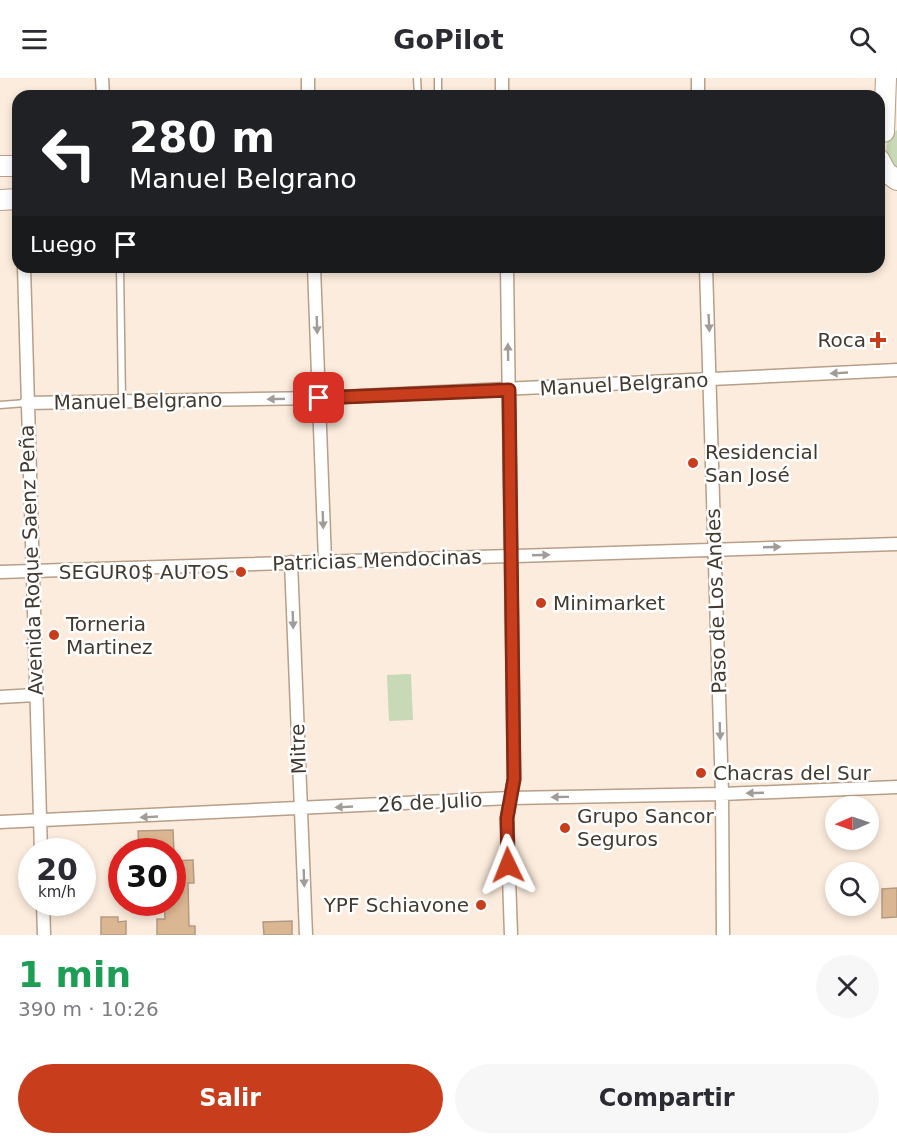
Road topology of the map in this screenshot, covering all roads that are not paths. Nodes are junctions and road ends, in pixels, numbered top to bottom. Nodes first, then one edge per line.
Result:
1 (24, 273) edge
2 (120, 273) edge
3 (314, 273) edge
4 (507, 273) edge
5 (706, 273) edge
6 (897, 370) edge
7 (712, 379) junction
8 (509, 390) junction
9 (319, 398) junction
10 (122, 401) junction
11 (26, 403) junction
12 (0, 405) edge
13 (897, 544) edge
14 (714, 549) junction
15 (513, 556) junction
16 (325, 561) junction
17 (291, 562) junction
18 (32, 571) junction
19 (0, 572) edge
20 (35, 695) junction
21 (0, 697) edge
22 (897, 787) edge
23 (722, 794) junction
24 (511, 798) junction
25 (301, 810) junction
26 (0, 822) edge
27 (40, 822) junction
28 (41, 838) edge
29 (43, 916) edge
30 (44, 935) edge
31 (306, 935) edge
32 (511, 935) edge
33 (723, 935) edge

1 - 11 street, Avenida Roque Saenz Peña
2 - 10 lane
3 -> 9 street
8 -> 4 street
5 -> 7 street, Paso de Los Andes
6 -> 7 street, Manuel Belgrano
7 - 8 street, Manuel Belgrano
7 - 14 street, Paso de Los Andes
8 - 9 street, Manuel Belgrano
8 - 15 street
9 -> 10 street, Manuel Belgrano
9 -> 16 street
10 - 11 street, Manuel Belgrano
11 - 12 lane
11 - 18 street, Avenida Roque Saenz Peña
14 -> 13 street, Patricias Mendocinas
15 -> 14 street, Patricias Mendocinas
14 -> 23 street, Paso de Los Andes
15 - 16 street, Patricias Mendocinas
15 - 24 street
16 - 17 street, Patricias Mendocinas
17 - 18 street, Patricias Mendocinas
17 -> 25 street, Mitre
18 - 19 street, Patricias Mendocinas
18 - 20 street, Avenida Roque Saenz Peña
20 - 21 street
20 - 27 street, Avenida Roque Saenz Peña
22 -> 23 street, 26 de Julio
23 -> 24 street, 26 de Julio
23 - 33 street, Paso de Los Andes
24 -> 25 street, 26 de Julio
24 - 32 street
25 -> 27 street, 26 de Julio
25 -> 31 street, Mitre
26 - 27 street, 26 de Julio
27 - 28 street, Avenida Roque Saenz Peña
29 - 30 street

